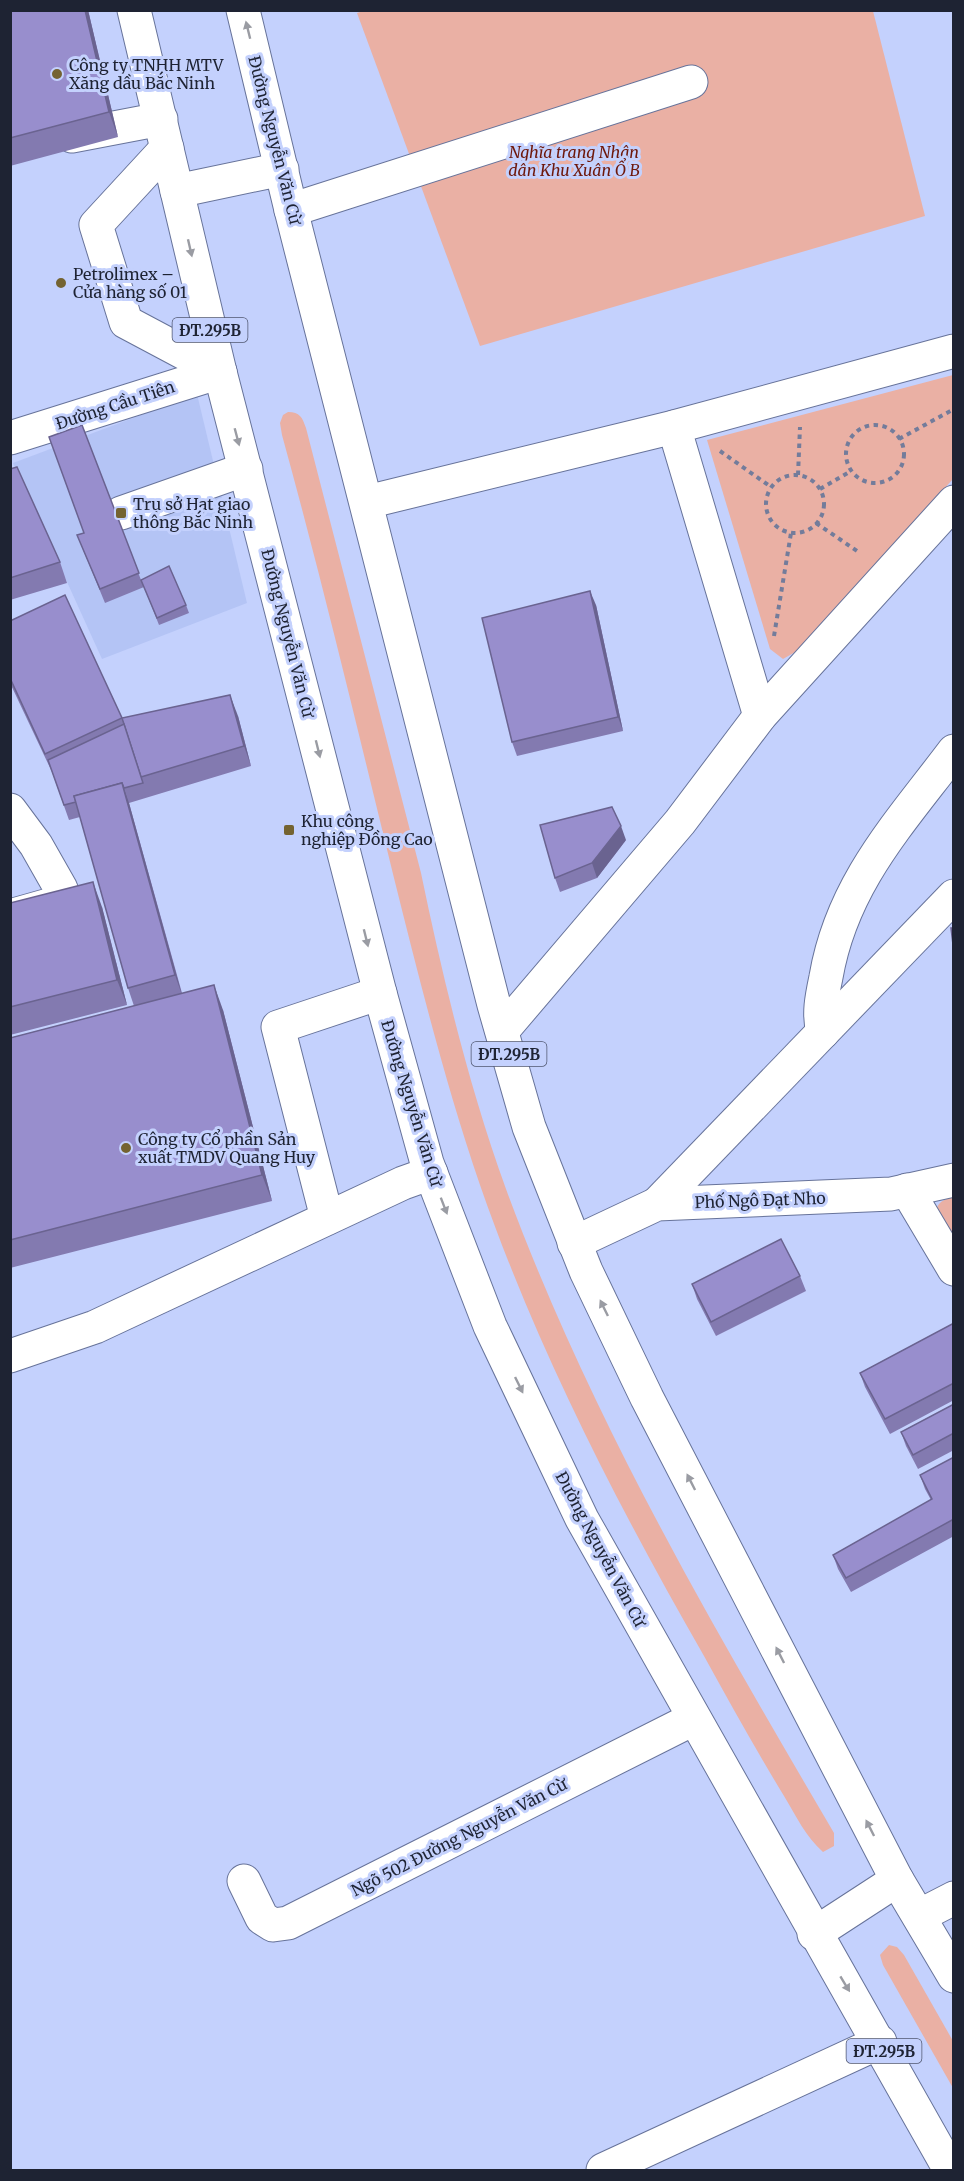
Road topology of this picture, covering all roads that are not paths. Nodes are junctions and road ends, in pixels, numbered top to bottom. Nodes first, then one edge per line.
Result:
1 (134, 10) edge
2 (243, 10) edge
3 (691, 82) dead end
4 (44, 120) edge
5 (164, 134) junction
6 (282, 169) junction
7 (177, 191) junction
8 (291, 210) junction
9 (954, 351) edge
10 (220, 372) junction
11 (674, 427) junction
12 (10, 438) edge
13 (246, 469) junction
14 (367, 502) junction
15 (954, 502) edge
16 (121, 513) dead end
17 (760, 716) junction
18 (954, 751) edge
19 (10, 810) edge
20 (954, 896) edge
21 (10, 916) edge
22 (380, 993) junction
23 (502, 1031) junction
24 (823, 1032) junction
25 (431, 1173) junction
26 (954, 1180) edge
27 (908, 1190) junction
28 (657, 1204) junction
29 (327, 1218) junction
30 (574, 1243) junction
31 (954, 1269) edge
32 (10, 1356) edge
33 (693, 1719) junction
34 (897, 1880) junction
35 (244, 1881) dead end
36 (954, 1898) edge
37 (919, 1916) junction
38 (814, 1934) junction
39 (954, 1976) edge
40 (880, 2042) junction
41 (603, 2170) edge
42 (950, 2170) edge

1 - 5 main road, Đường Nguyễn Văn Cừ / ĐT.295B
6 -> 2 main road, Đường Nguyễn Văn Cừ / ĐT.295B
3 - 8 main road
4 - 5 main road
5 - 7 main road, Đường Nguyễn Văn Cừ / ĐT.295B
5 - 10 main road
6 - 7 main road
6 - 8 main road, Đường Nguyễn Văn Cừ / ĐT.295B
7 -> 10 main road, Đường Nguyễn Văn Cừ / ĐT.295B
8 - 14 main road, Đường Nguyễn Văn Cừ / ĐT.295B
9 - 11 main road
10 - 12 main road, Đường Cầu Tiên
10 -> 13 main road, Đường Nguyễn Văn Cừ / ĐT.295B
11 - 14 main road
11 - 17 main road
13 - 16 main road
13 -> 22 main road, Đường Nguyễn Văn Cừ / ĐT.295B
14 - 23 main road, Đường Nguyễn Văn Cừ / ĐT.295B
15 - 17 main road
17 - 23 main road
18 - 24 main road
19 - 21 main road
20 - 24 main road
22 - 25 main road, Đường Nguyễn Văn Cừ / ĐT.295B
22 - 29 main road
23 - 30 main road, Đường Nguyễn Văn Cừ / ĐT.295B
24 - 28 main road
25 - 29 main road
25 -> 33 main road, Đường Nguyễn Văn Cừ / ĐT.295B
26 - 27 main road, Phố Ngô Đạt Nho
27 - 28 main road, Phố Ngô Đạt Nho
27 - 31 main road
28 - 30 main road, Phố Ngô Đạt Nho
29 - 32 main road
34 -> 30 main road, Đường Nguyễn Văn Cừ / ĐT.295B
33 - 35 main road, Ngõ 502 Đường Nguyễn Văn Cừ
33 - 38 main road, Đường Nguyễn Văn Cừ / ĐT.295B
34 - 37 main road, Đường Nguyễn Văn Cừ / ĐT.295B
34 - 38 main road
36 - 37 main road
37 - 39 main road, Đường Nguyễn Văn Cừ / ĐT.295B
38 -> 40 main road, Đường Nguyễn Văn Cừ / ĐT.295B
40 - 41 main road
40 - 42 main road, Đường Nguyễn Văn Cừ / ĐT.295B

